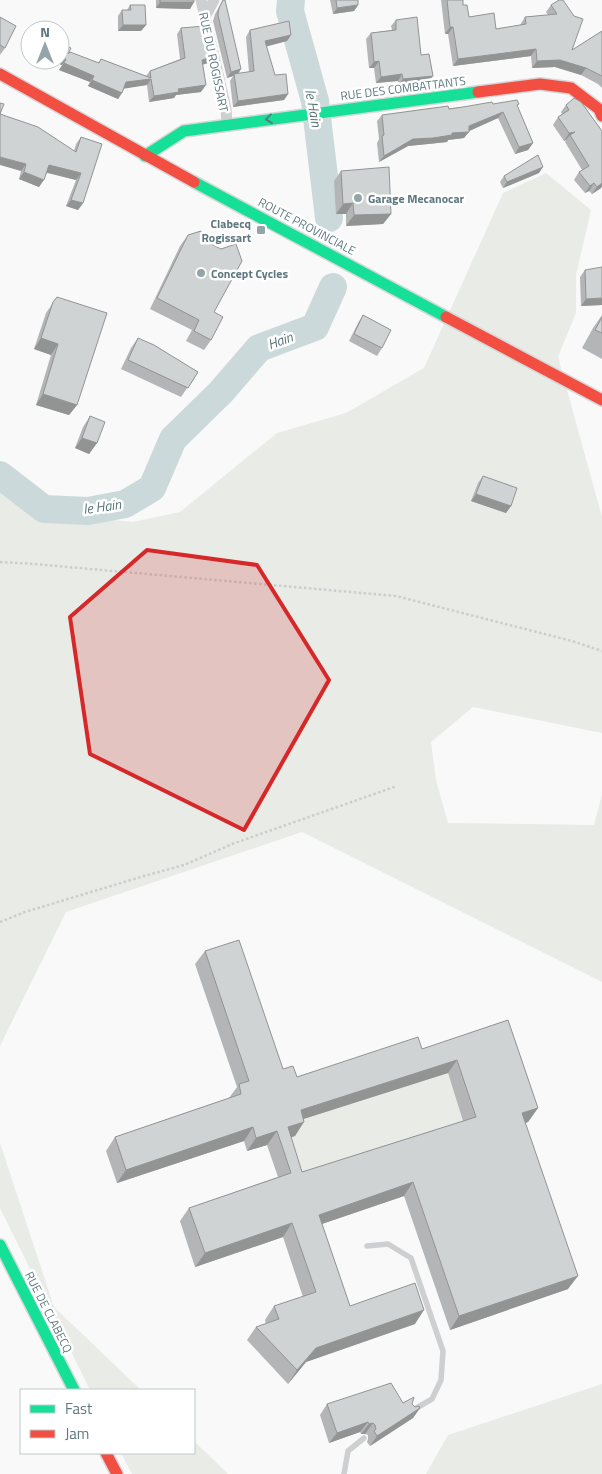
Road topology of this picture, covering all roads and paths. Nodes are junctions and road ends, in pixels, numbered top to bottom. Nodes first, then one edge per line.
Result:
1 (201, 0) edge
2 (214, 0) edge
3 (205, 17) junction
4 (0, 74) edge
5 (602, 116) edge
6 (227, 125) junction
7 (145, 156) junction
8 (602, 400) edge
9 (0, 562) edge
10 (602, 651) edge
11 (397, 786) dead end
12 (0, 922) edge
13 (0, 1245) edge
14 (368, 1246) dead end
15 (73, 1389) edge
16 (409, 1413) edge
17 (364, 1438) dead end
18 (107, 1454) edge
19 (117, 1474) edge
20 (344, 1474) edge

1 - 3 street, RUE DU ROGISSART
2 - 3 street
3 - 6 street, RUE DU ROGISSART
4 - 7 main road, ROUTE PROVINCIALE
5 -> 6 main road, RUE DES COMBATTANTS
6 - 7 main road, RUE DES COMBATTANTS
7 - 8 main road, ROUTE PROVINCIALE
9 - 10 path
11 - 12 path
13 - 15 main road, RUE DE CLABECQ
14 - 16 lane
17 - 20 lane
18 - 19 main road

